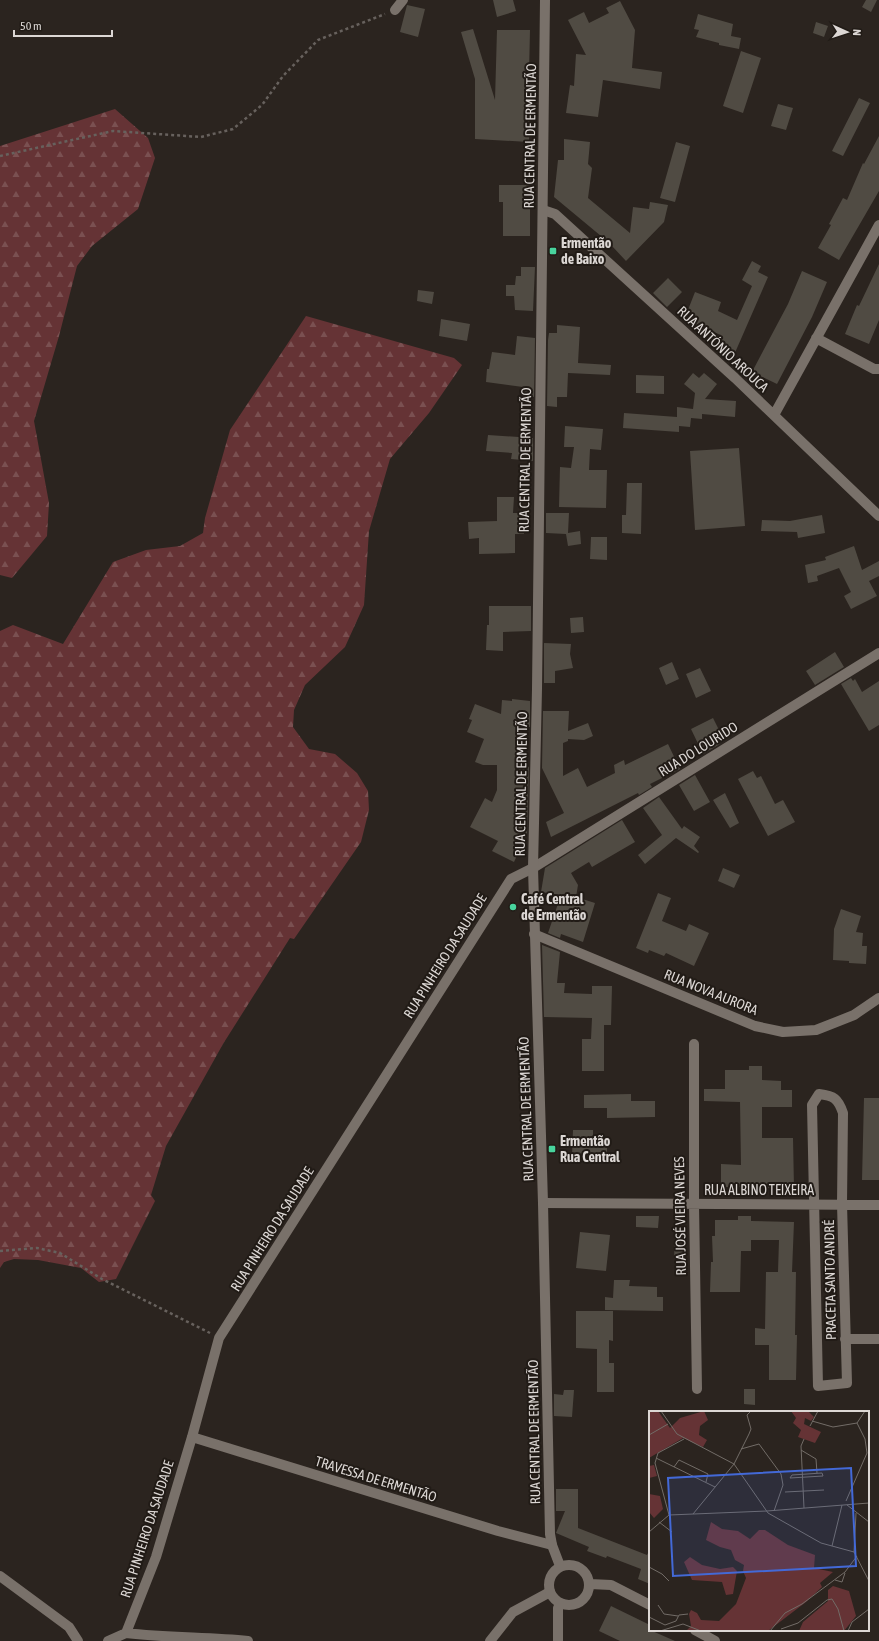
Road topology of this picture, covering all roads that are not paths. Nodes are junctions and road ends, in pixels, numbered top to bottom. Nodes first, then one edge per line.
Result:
1 (404, 0) edge
2 (545, 0) edge
3 (394, 10) road end
4 (543, 210) junction
5 (879, 225) edge
6 (816, 338) junction
7 (879, 369) edge
8 (774, 415) junction
9 (879, 516) edge
10 (879, 653) edge
11 (533, 868) junction
12 (534, 934) junction
13 (879, 998) edge
14 (694, 1044) dead end
15 (543, 1203) junction
16 (694, 1204) junction
17 (813, 1204) junction
18 (842, 1204) junction
19 (879, 1204) edge
20 (879, 1338) edge
21 (846, 1339) junction
22 (697, 1389) dead end
23 (192, 1437) junction
24 (552, 1545) junction
25 (560, 1566) junction
26 (0, 1576) edge
27 (590, 1584) junction
28 (550, 1592) junction
29 (561, 1603) junction
30 (649, 1604) edge
31 (697, 1631) edge
32 (126, 1633) junction
33 (78, 1641) edge
34 (108, 1641) edge
35 (248, 1641) edge
36 (490, 1641) edge
37 (558, 1641) edge
38 (715, 1641) edge

1 - 3 street
2 - 4 street, RUA CENTRAL DE ERMENTÃO
4 - 8 street, RUA ANTÓNIO AROUCA
4 - 11 street, RUA CENTRAL DE ERMENTÃO
5 - 6 street
6 - 7 street
6 - 8 street
8 - 9 street, RUA ANTÓNIO AROUCA
10 - 11 street, RUA DO LOURIDO
11 - 12 street, RUA CENTRAL DE ERMENTÃO
11 - 23 street, RUA PINHEIRO DA SAUDADE
12 - 13 street, RUA NOVA AURORA
12 - 15 street, RUA CENTRAL DE ERMENTÃO
14 - 16 street, RUA JOSÉ VIEIRA NEVES
15 - 16 street, RUA ALBINO TEIXEIRA
15 - 24 street, RUA CENTRAL DE ERMENTÃO
16 - 17 street, RUA ALBINO TEIXEIRA
16 - 22 street, RUA JOSÉ VIEIRA NEVES
17 - 18 street, RUA ALBINO TEIXEIRA
17 - 18 street, PRACETA SANTO ANDRÉ
17 - 21 street, PRACETA SANTO ANDRÉ
18 - 19 street, RUA ALBINO TEIXEIRA
18 - 21 street, PRACETA SANTO ANDRÉ
20 - 21 street
23 - 24 street, TRAVESSA DE ERMENTÃO
23 - 32 street, RUA PINHEIRO DA SAUDADE
24 - 25 street, RUA CENTRAL DE ERMENTÃO
25 - 27 street
25 - 28 street
26 - 33 street
27 - 29 street
27 - 30 street
28 - 29 street
28 - 36 street
29 - 37 street
31 - 38 street
32 - 34 street
32 - 35 street

